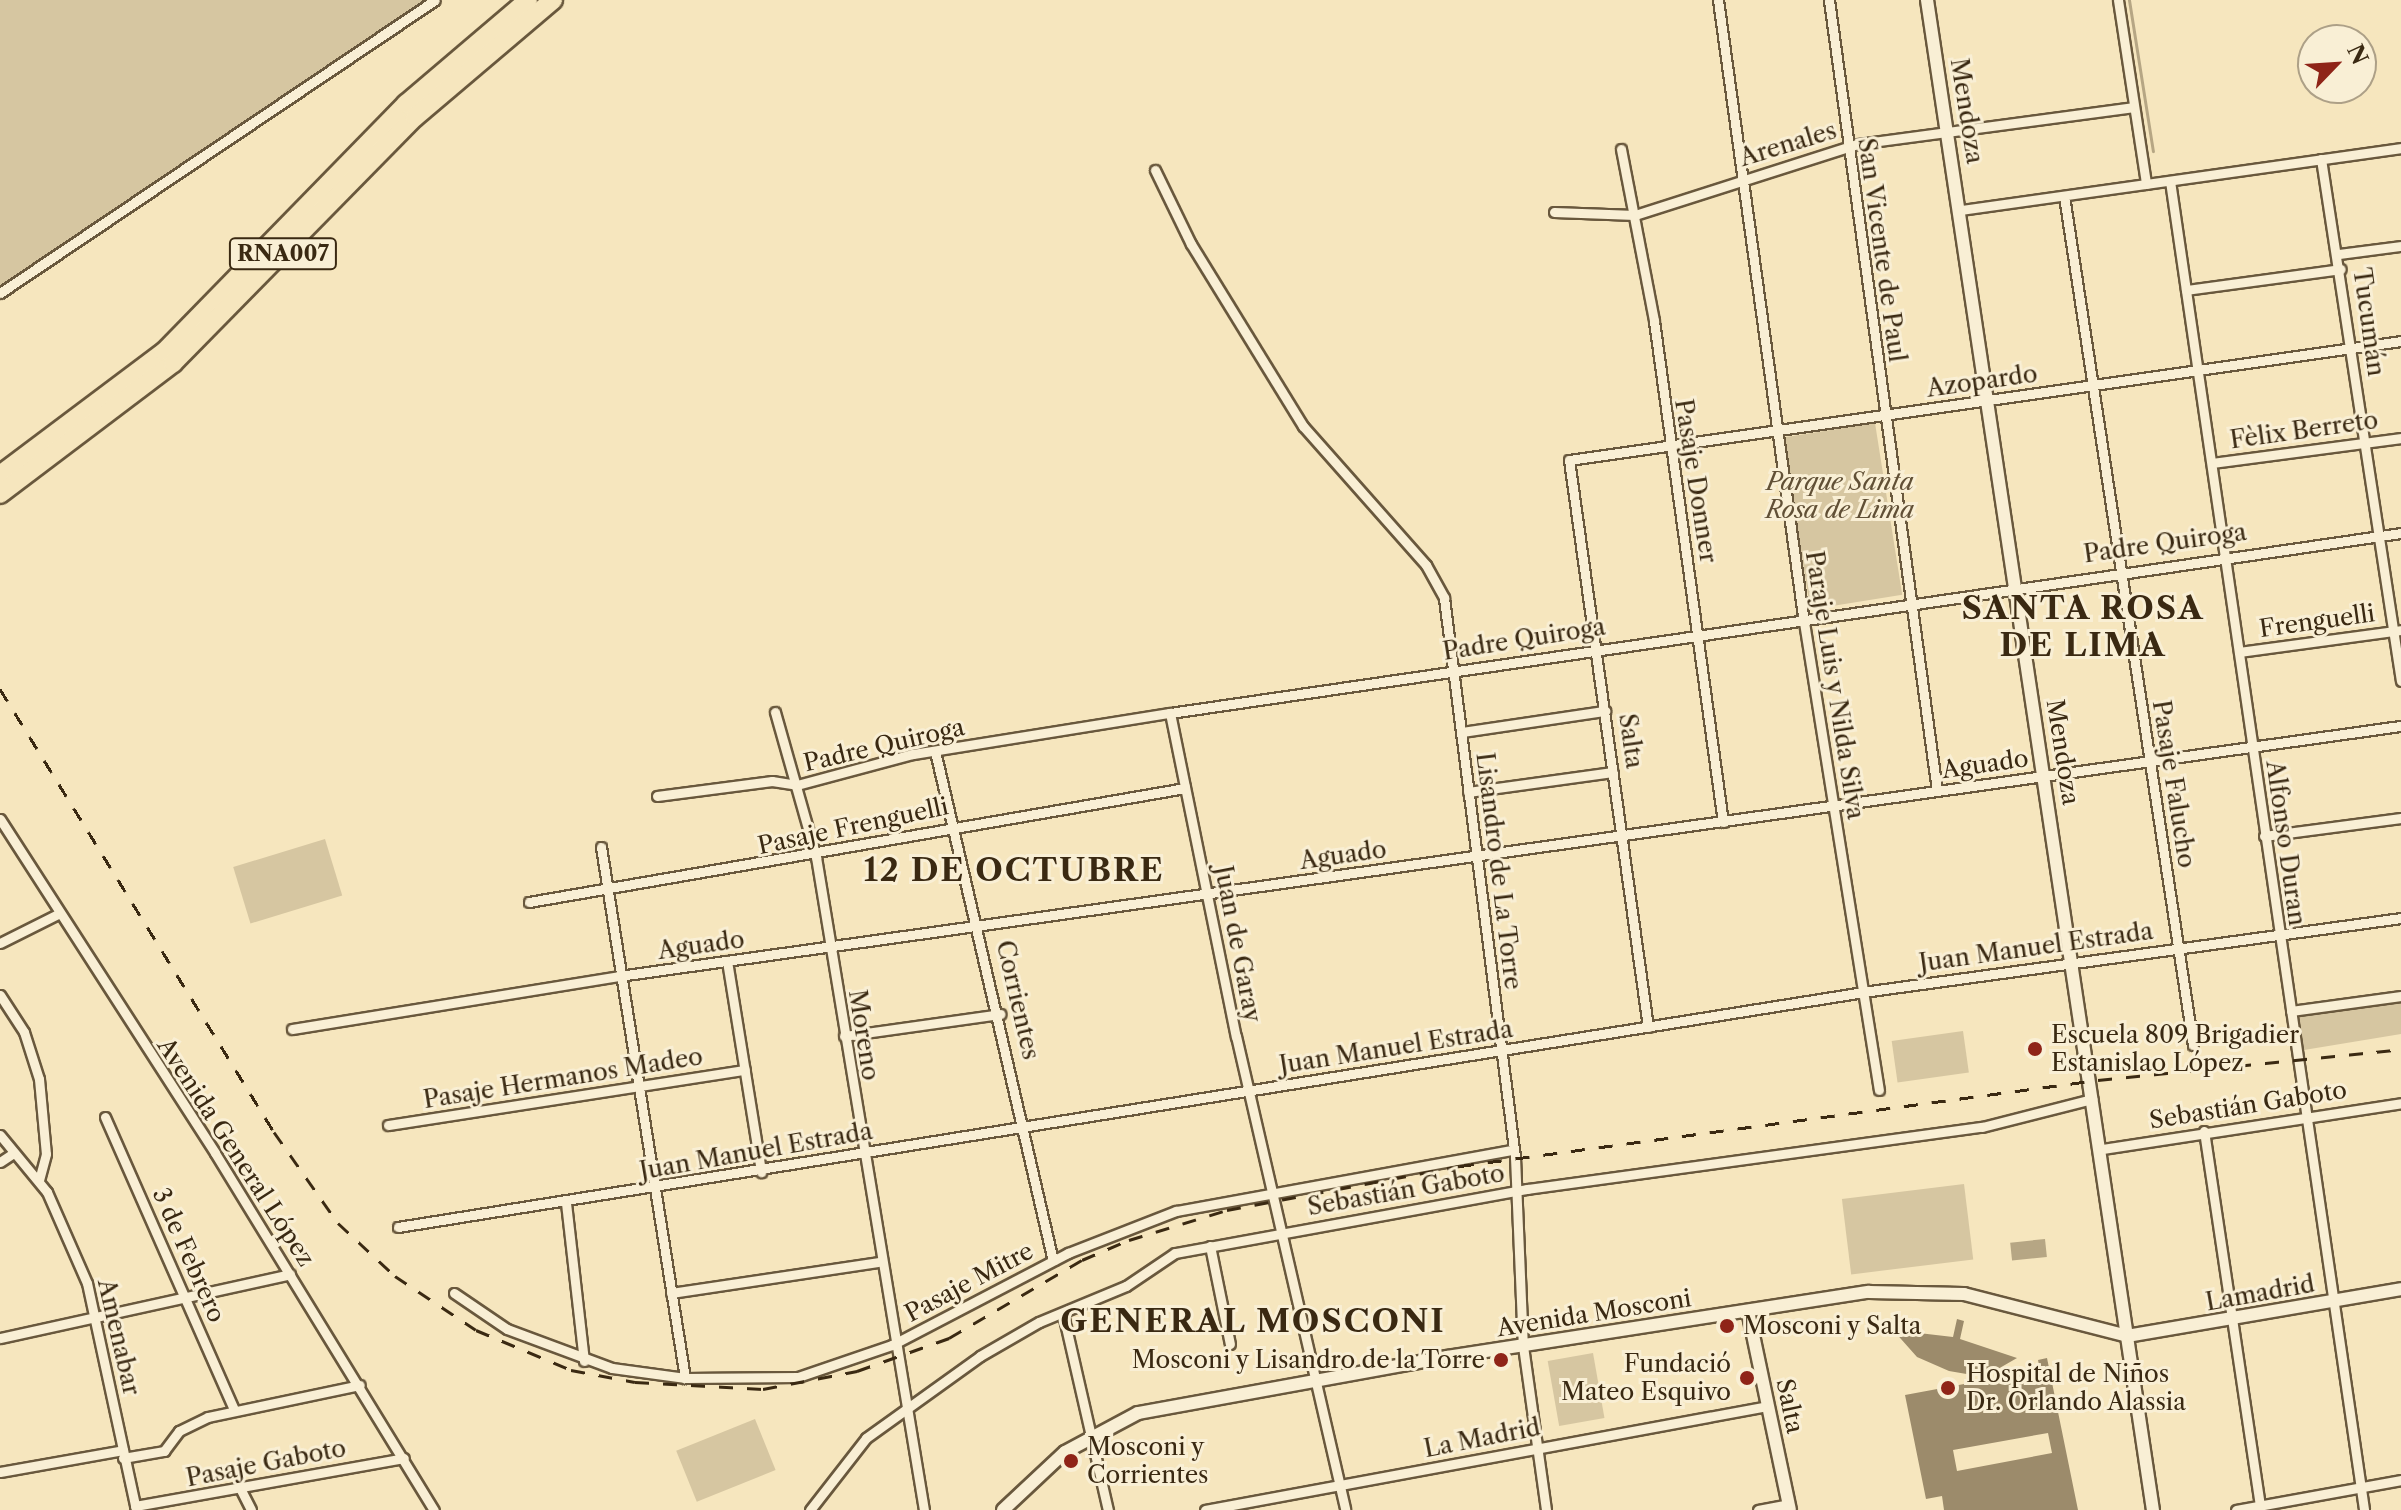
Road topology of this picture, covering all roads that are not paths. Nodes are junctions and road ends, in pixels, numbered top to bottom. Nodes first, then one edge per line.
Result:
1 (435, 0) edge
2 (528, 0) edge
3 (553, 0) edge
4 (1718, 0) edge
5 (1829, 0) edge
6 (1927, 0) edge
7 (2118, 0) edge
8 (2134, 107) junction
9 (1949, 132) junction
10 (1847, 146) junction
11 (2401, 148) edge
12 (1621, 149) dead end
13 (2321, 159) junction
14 (1155, 170) dead end
15 (1744, 178) junction
16 (2170, 181) junction
17 (2146, 184) junction
18 (2064, 196) junction
19 (1961, 210) junction
20 (1554, 212) dead end
21 (1635, 215) junction
22 (2401, 246) edge
23 (2339, 254) junction
24 (2341, 269) junction
25 (2186, 290) junction
26 (0, 293) edge
27 (2401, 341) edge
28 (2353, 348) junction
29 (2198, 370) junction
30 (2093, 386) junction
31 (1989, 400) junction
32 (1884, 415) junction
33 (1777, 430) junction
34 (2401, 438) edge
35 (2366, 442) junction
36 (1669, 446) junction
37 (1569, 460) joint
38 (2212, 463) junction
39 (0, 475) edge
40 (0, 494) edge
41 (2401, 533) edge
42 (2380, 535) junction
43 (2224, 554) junction
44 (2121, 569) junction
45 (2015, 585) junction
46 (1910, 600) junction
47 (1803, 616) junction
48 (2398, 630) edge
49 (1699, 633) junction
50 (1596, 648) junction
51 (2239, 652) junction
52 (1455, 670) junction
53 (2401, 681) edge
54 (1605, 711) junction
55 (775, 712) dead end
56 (1170, 713) junction
57 (2401, 726) edge
58 (1462, 732) junction
59 (2252, 747) junction
60 (935, 751) junction
61 (2150, 761) junction
62 (1613, 772) junction
63 (2044, 776) junction
64 (797, 785) junction
65 (1185, 788) junction
66 (1937, 790) junction
67 (1468, 792) junction
68 (657, 796) dead end
69 (1833, 806) junction
70 (2401, 818) edge
71 (0, 819) edge
72 (1723, 822) junction
73 (953, 828) junction
74 (1623, 836) junction
75 (2264, 836) junction
76 (601, 847) dead end
77 (1477, 856) junction
78 (816, 857) junction
79 (608, 890) junction
80 (1207, 894) junction
81 (529, 902) dead end
82 (60, 913) junction
83 (2401, 918) edge
84 (980, 926) junction
85 (2280, 933) junction
86 (0, 943) edge
87 (2178, 946) junction
88 (830, 947) junction
89 (727, 961) junction
90 (2072, 962) junction
91 (619, 976) junction
92 (1863, 992) junction
93 (0, 995) edge
94 (2401, 996) edge
95 (2291, 1011) junction
96 (1000, 1014) junction
97 (1648, 1027) junction
98 (292, 1029) dead end
99 (844, 1036) junction
100 (2193, 1045) dead end
101 (1502, 1051) junction
102 (745, 1070) junction
103 (637, 1086) junction
104 (1879, 1090) dead end
105 (1249, 1091) junction
106 (2092, 1099) junction
107 (2401, 1103) edge
108 (2306, 1115) junction
109 (105, 1117) dead end
110 (388, 1125) dead end
111 (1025, 1128) junction
112 (2204, 1131) junction
113 (0, 1135) edge
114 (2102, 1149) junction
115 (1513, 1150) junction
116 (862, 1153) junction
117 (12, 1154) junction
118 (0, 1162) edge
119 (761, 1172) junction
120 (39, 1181) junction
121 (654, 1189) junction
122 (1271, 1189) junction
123 (1514, 1192) junction
124 (566, 1203) junction
125 (398, 1227) dead end
126 (1280, 1232) junction
127 (1210, 1246) junction
128 (1053, 1261) junction
129 (878, 1262) junction
130 (290, 1274) junction
131 (2401, 1289) edge
132 (454, 1293) dead end
133 (671, 1293) junction
134 (189, 1301) junction
135 (2334, 1302) junction
136 (1748, 1311) junction
137 (1063, 1314) junction
138 (98, 1318) junction
139 (2232, 1321) junction
140 (2127, 1336) junction
141 (0, 1338) edge
142 (1230, 1344) dead end
143 (892, 1345) junction
144 (1523, 1346) junction
145 (584, 1361) junction
146 (685, 1378) junction
147 (1315, 1380) junction
148 (360, 1385) junction
149 (1768, 1406) junction
150 (234, 1410) junction
151 (904, 1411) junction
152 (1091, 1436) junction
153 (1537, 1447) junction
154 (123, 1454) junction
155 (404, 1458) junction
156 (0, 1472) edge
157 (2401, 1480) edge
158 (1339, 1485) junction
159 (2361, 1487) junction
160 (241, 1490) junction
161 (2260, 1505) junction
162 (1789, 1507) edge
163 (136, 1508) edge
164 (251, 1510) edge
165 (434, 1510) edge
166 (810, 1510) edge
167 (924, 1510) edge
168 (1003, 1510) edge
169 (1108, 1510) edge
170 (1205, 1510) edge
171 (1345, 1510) edge
172 (1546, 1510) edge
173 (1758, 1510) edge
174 (2153, 1510) edge
175 (2236, 1510) edge
176 (2364, 1510) edge

1 - 26 street
2 - 39 highway, RNA007
3 - 40 highway, RNA007
4 - 15 street, Paraje Luis y Nilda Silva
5 - 10 street, San Vicente de Paul
6 - 9 street, Mendoza
7 - 8 street
8 - 9 street, Arenales
8 - 17 street
9 - 10 street, Arenales
9 - 19 street, Mendoza
10 - 15 street, Arenales
10 - 32 street, San Vicente de Paul
11 - 13 street
12 - 21 street, Pasaje Donner
13 - 16 street
13 - 23 street, Tucumán
14 - 52 street, Lisandro de La Torre
15 - 21 street, Arenales
15 - 33 street, Paraje Luis y Nilda Silva
16 - 17 street
16 - 25 street, Alfonso Duran
17 - 18 street
18 - 19 street
18 - 30 street, Pasaje Falucho
19 - 31 street, Mendoza
20 - 21 street, Arenales
21 - 36 street, Pasaje Donner
22 - 23 street
23 - 24 street, Tucumán
24 - 25 street
24 - 28 street, Tucumán
25 - 29 street, Alfonso Duran
27 - 28 street, Azopardo
28 - 29 street, Azopardo
28 - 35 street, Tucumán
29 - 30 street, Azopardo
29 - 38 street, Alfonso Duran
30 - 31 street, Azopardo
30 - 44 street, Pasaje Falucho
31 - 32 street, Azopardo
31 - 45 street, Mendoza
32 - 33 street, Azopardo
32 - 46 street, San Vicente de Paul
33 - 36 street, Azopardo
33 - 47 street, Paraje Luis y Nilda Silva
34 - 35 street, Fèlix Berreto
35 - 38 street, Fèlix Berreto
35 - 42 street, Tucumán
36 - 37 street, Azopardo
36 - 49 street, Pasaje Donner
37 - 50 street, Salta
38 - 43 street, Alfonso Duran
41 - 42 street, Padre Quiroga
42 - 43 street, Padre Quiroga
42 - 48 street, Tucumán
43 - 44 street, Padre Quiroga
43 - 51 street, Alfonso Duran
44 - 45 street, Padre Quiroga
44 - 61 street, Pasaje Falucho
45 - 46 street, Padre Quiroga
45 - 63 street, Mendoza
46 - 47 street, Padre Quiroga
46 - 66 street, San Vicente de Paul
47 - 49 street, Padre Quiroga
47 - 69 street, Paraje Luis y Nilda Silva
48 - 51 street, Frenguelli
48 - 53 street, Tucumán
49 - 50 street, Padre Quiroga
49 - 72 street, Pasaje Donner
50 - 52 street, Padre Quiroga
50 - 54 street, Salta
51 - 59 street, Alfonso Duran
52 - 56 street, Padre Quiroga
52 - 58 street, Lisandro de La Torre
54 - 58 street
54 - 62 street, Salta
55 - 64 street, Moreno
56 - 60 street, Padre Quiroga
56 - 65 street, Juan de Garay
57 - 59 street, Aguado
58 - 67 street, Lisandro de La Torre
59 - 61 street, Aguado
59 - 75 street, Alfonso Duran
60 - 64 street, Padre Quiroga
60 - 73 street, Corrientes
61 - 63 street, Aguado
61 - 87 street, Pasaje Falucho
62 - 67 street
62 - 74 street, Salta
63 - 66 street, Aguado
63 - 90 street, Mendoza
64 - 68 street, Padre Quiroga
64 - 78 street, Moreno
65 - 73 street, Pasaje Frenguelli
65 - 80 street, Juan de Garay
66 - 69 street, Aguado
67 - 77 street, Lisandro de La Torre
69 - 72 street, Aguado
69 - 92 street, Paraje Luis y Nilda Silva
70 - 75 street
71 - 82 street, Avenida General López
72 - 74 street, Aguado
73 - 78 street, Pasaje Frenguelli
73 - 84 street, Corrientes
74 - 77 street, Aguado
74 - 97 street, Salta
75 - 85 street, Alfonso Duran
76 - 79 street
77 - 80 street, Aguado
77 - 101 street, Lisandro de La Torre
78 - 79 street, Pasaje Frenguelli
78 - 88 street, Moreno
79 - 81 street, Pasaje Frenguelli
79 - 91 street
80 - 84 street, Aguado
80 - 105 street, Juan de Garay
82 - 86 street
82 - 130 street, Avenida General López
83 - 85 street, Juan Manuel Estrada
84 - 88 street, Aguado
84 - 96 street, Corrientes
85 - 87 street, Juan Manuel Estrada
85 - 95 street, Alfonso Duran
87 - 90 street, Juan Manuel Estrada
87 - 100 street, Pasaje Falucho
88 - 89 street, Aguado
88 - 99 street, Moreno
89 - 91 street, Aguado
89 - 102 street
90 - 92 street, Juan Manuel Estrada
90 - 106 street, Mendoza
91 - 98 street, Aguado
91 - 103 street
92 - 97 street, Juan Manuel Estrada
92 - 104 street, Paraje Luis y Nilda Silva
93 - 120 street
94 - 95 street
95 - 108 street, Alfonso Duran
96 - 99 street
96 - 111 street, Corrientes
97 - 101 street, Juan Manuel Estrada
99 - 116 street, Moreno
101 - 105 street, Juan Manuel Estrada
101 - 115 street, Lisandro de La Torre
102 - 103 street, Pasaje Hermanos Madeo
102 - 119 street
103 - 110 street, Pasaje Hermanos Madeo
103 - 121 street
105 - 111 street, Juan Manuel Estrada
105 - 122 street, Juan de Garay
106 - 114 street, Mendoza
106 - 123 street, Sebastián Gaboto
107 - 108 street, Sebastián Gaboto
108 - 112 street, Sebastián Gaboto
108 - 135 street, Alfonso Duran
109 - 134 street, 3 de Febrero
111 - 116 street, Juan Manuel Estrada
111 - 128 street, Corrientes
112 - 114 street, Sebastián Gaboto
112 - 139 street
113 - 117 street, Amenabar
114 - 140 street, Mendoza
115 - 122 street, Pasaje Mitre
115 - 123 street, Lisandro de La Torre
116 - 119 street, Juan Manuel Estrada
116 - 129 street, Moreno
117 - 118 street
117 - 120 street, Amenabar
119 - 121 street, Juan Manuel Estrada
120 - 138 street, Amenabar
121 - 124 street, Juan Manuel Estrada
121 - 133 street
122 - 126 street, Juan de Garay
122 - 128 street, Pasaje Mitre
123 - 126 street, Sebastián Gaboto
123 - 144 street, Lisandro de La Torre
124 - 125 street, Juan Manuel Estrada
124 - 145 street
126 - 127 street, Sebastián Gaboto
126 - 147 street, Juan de Garay
127 - 137 street, Sebastián Gaboto
127 - 142 street
128 - 143 street, Pasaje Mitre
129 - 133 street
129 - 143 street, Moreno
130 - 134 street
130 - 148 street, Avenida General López
131 - 135 street, Lamadrid
132 - 145 street, Pasaje Mitre
133 - 146 street
134 - 138 street
134 - 150 street, 3 de Febrero
135 - 139 street, Lamadrid
135 - 159 street, Alfonso Duran
136 - 140 street, Avenida Mosconi
136 - 144 street, Avenida Mosconi
136 - 149 street, Salta
137 - 151 street, Sebastián Gaboto
137 - 152 street
138 - 141 street
138 - 154 street, Amenabar
139 - 140 street, Lamadrid
139 - 161 street
140 - 174 street, Mendoza
143 - 146 street, Pasaje Mitre
143 - 151 street, Moreno
144 - 147 street, Avenida Mosconi
144 - 153 street, Lisandro de La Torre
145 - 146 street, Pasaje Mitre
147 - 152 street, Avenida Mosconi
147 - 158 street, Juan de Garay
148 - 150 street
148 - 155 street, Avenida General López
149 - 153 street, La Madrid
149 - 162 street, Salta
150 - 154 street
151 - 166 street, Sebastián Gaboto
151 - 167 street, Moreno
152 - 168 street, Avenida Mosconi
152 - 169 street
153 - 158 street, La Madrid
153 - 172 street, Lisandro de La Torre
154 - 156 street
154 - 163 street, Amenabar
155 - 160 street, Pasaje Gaboto
155 - 165 street, Avenida General López
157 - 159 street
158 - 170 street, La Madrid
158 - 171 street, Juan de Garay
159 - 161 street
159 - 176 street, Alfonso Duran
160 - 163 street, Pasaje Gaboto
160 - 164 street
161 - 175 street
162 - 173 street

